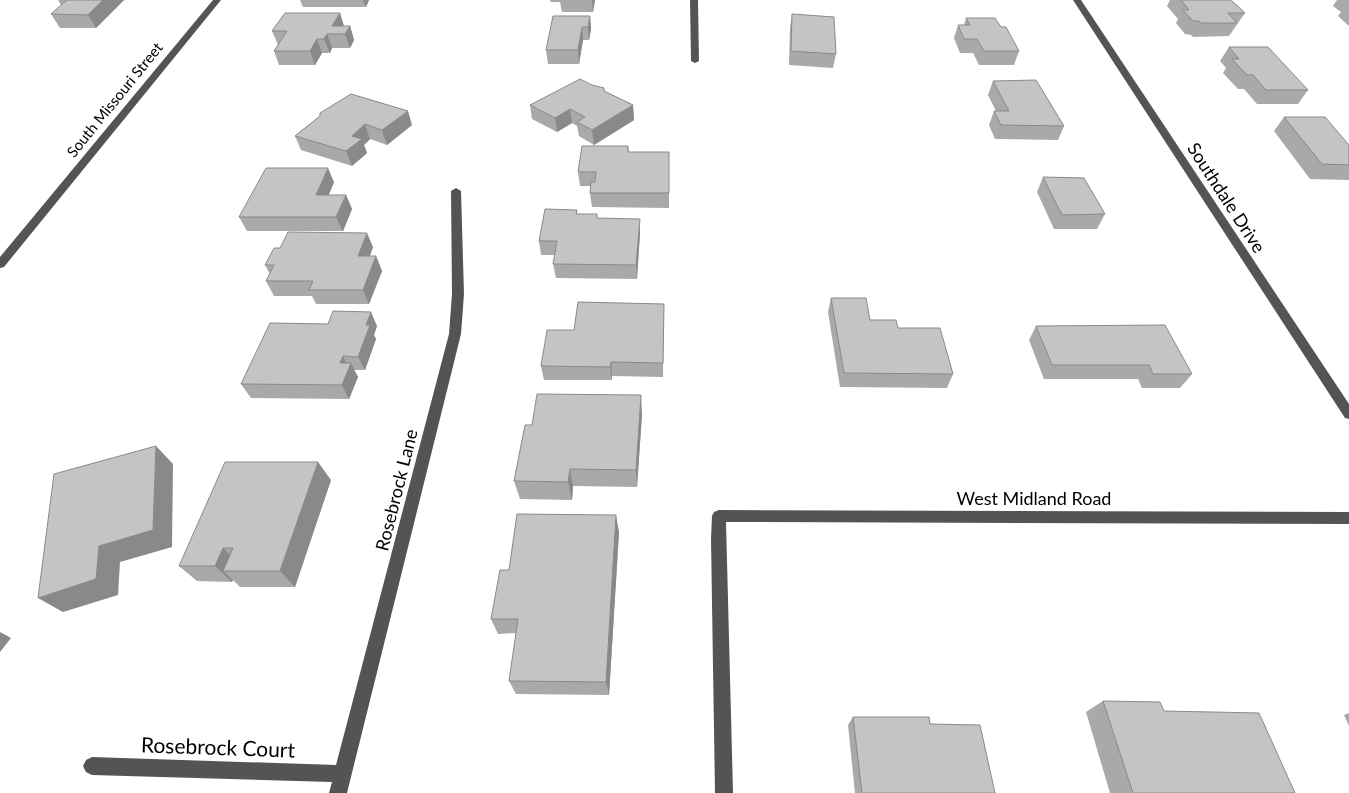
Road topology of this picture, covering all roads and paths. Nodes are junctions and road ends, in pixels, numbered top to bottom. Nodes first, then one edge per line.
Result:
1 (217, 0) edge
2 (694, 0) edge
3 (1077, 0) edge
4 (695, 61) dead end
5 (456, 191) dead end
6 (0, 264) edge
7 (1349, 414) edge
8 (1349, 518) edge
9 (92, 766) dead end
10 (343, 774) junction
11 (338, 793) edge
12 (724, 793) edge

1 - 6 street, South Missouri Street
2 - 4 street
3 - 7 street, Southdale Drive
5 - 10 street, Rosebrock Lane
8 - 12 street, West Midland Road
9 - 10 street, Rosebrock Court
10 - 11 street, Rosebrock Lane

